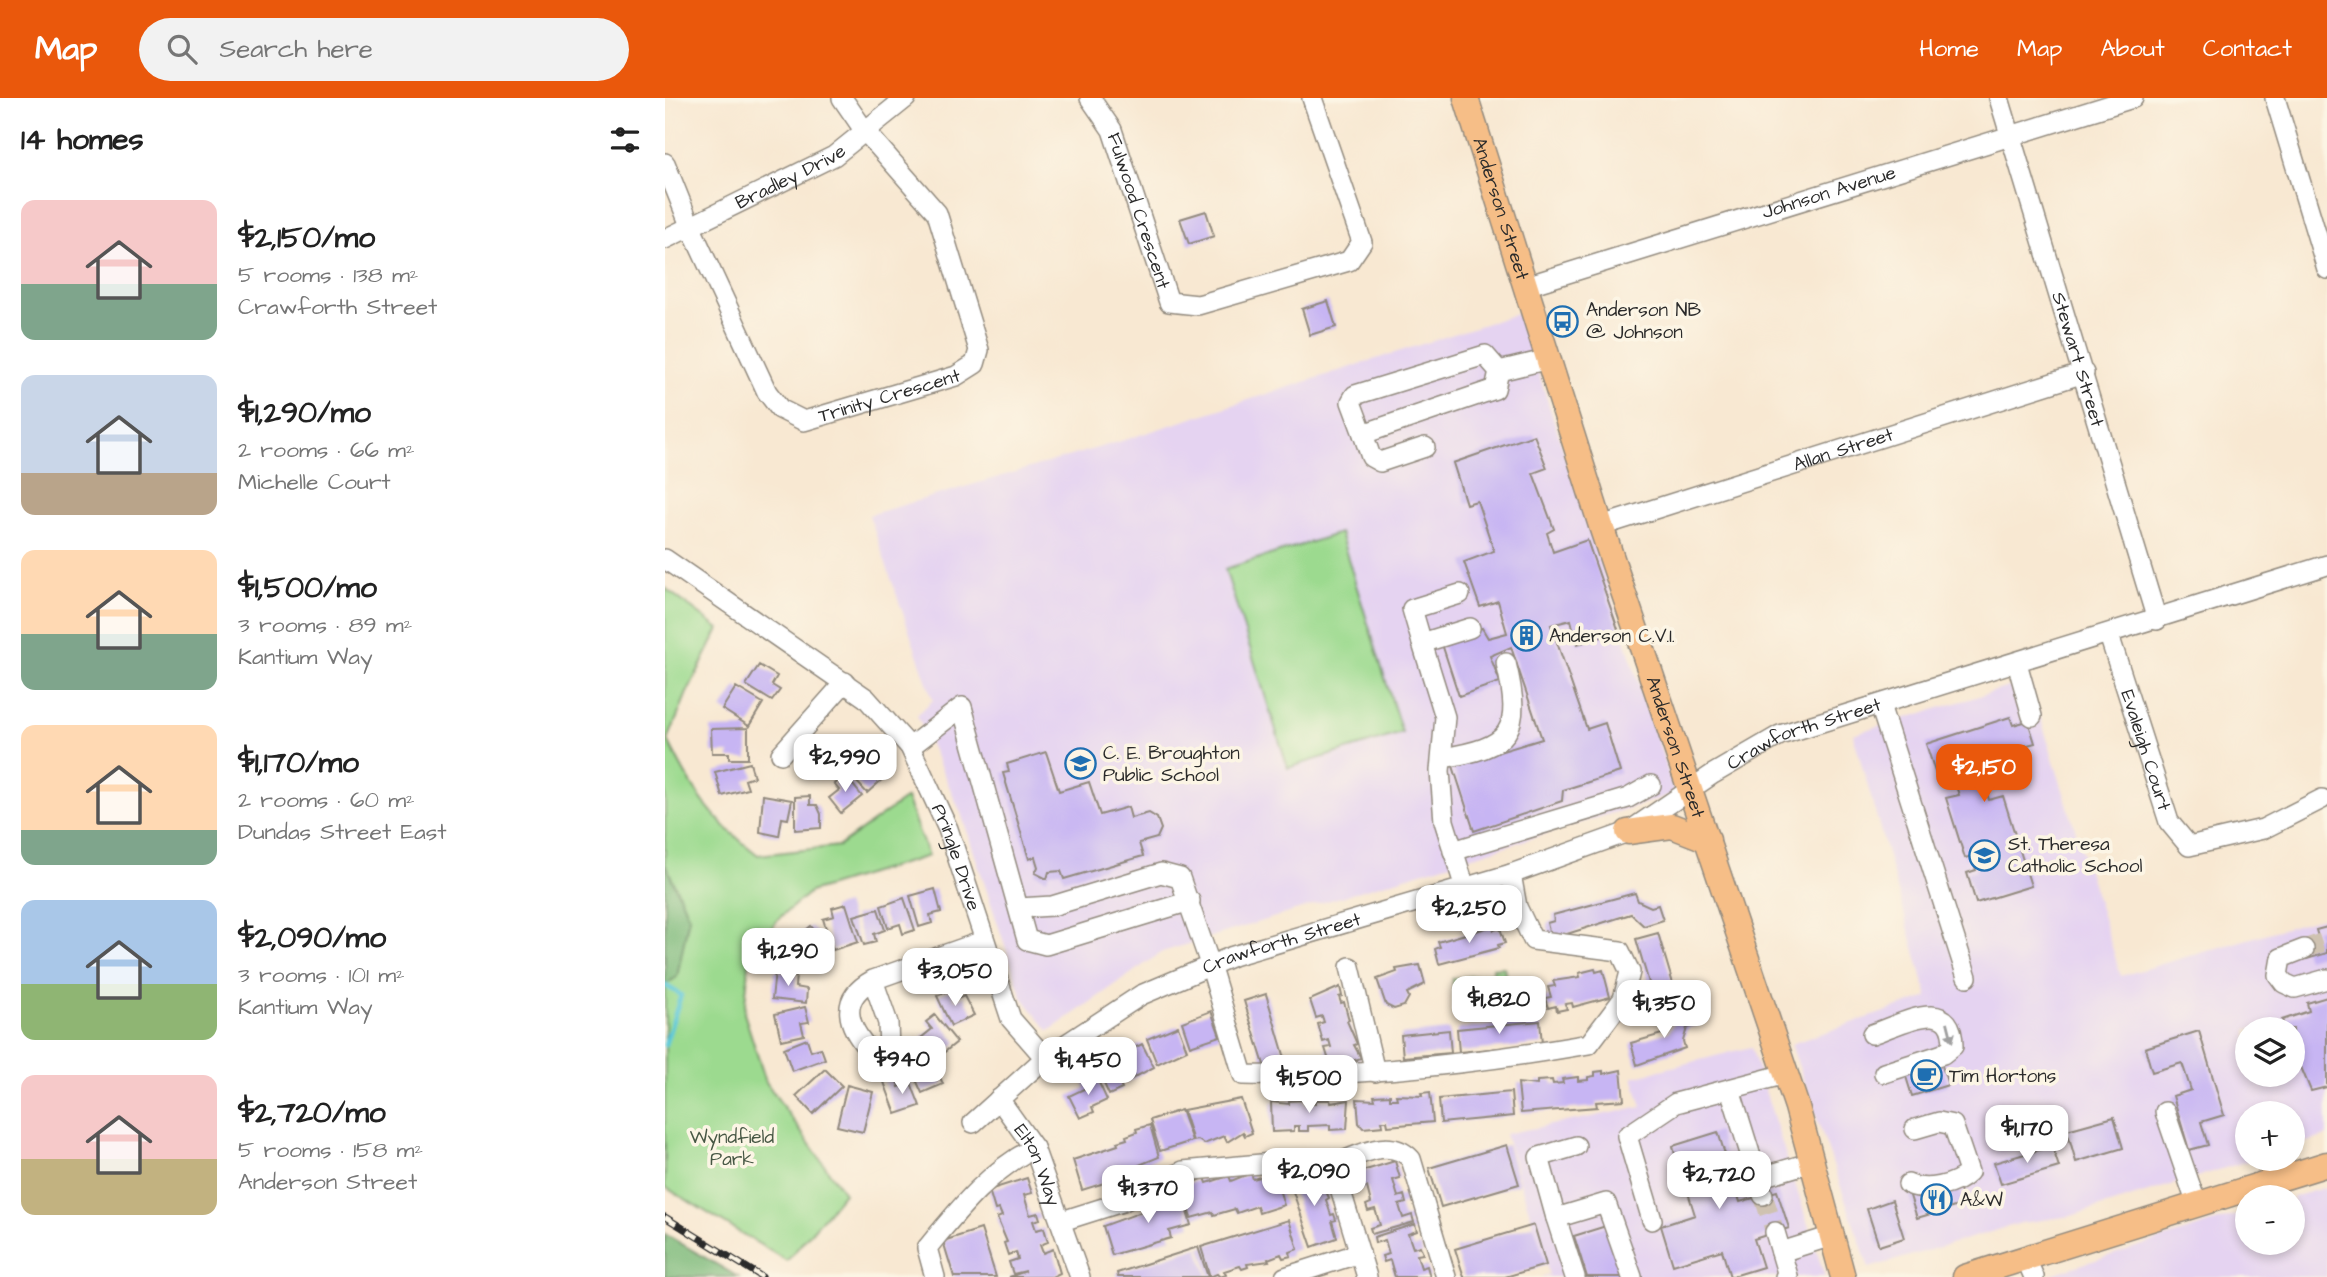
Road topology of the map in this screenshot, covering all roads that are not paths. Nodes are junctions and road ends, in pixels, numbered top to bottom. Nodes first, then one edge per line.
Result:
1 (842, 98) edge
2 (906, 98) edge
3 (1090, 98) edge
4 (1312, 98) edge
5 (1466, 98) edge
6 (1999, 98) edge
7 (2133, 98) edge
8 (2276, 98) edge
9 (864, 130) junction
10 (2011, 135) junction
11 (665, 163) edge
12 (691, 228) junction
13 (665, 239) edge
14 (2327, 269) edge
15 (1526, 286) junction
16 (1549, 359) junction
17 (1499, 371) junction
18 (2084, 373) junction
19 (1363, 434) junction
20 (1425, 447) dead end
21 (1601, 526) junction
22 (665, 559) edge
23 (2327, 565) edge
24 (1460, 594) dead end
25 (2157, 620) junction
26 (1470, 628) dead end
27 (2109, 635) junction
28 (1422, 643) junction
29 (1506, 663) dead end
30 (2017, 663) junction
31 (845, 682) junction
32 (1880, 705) junction
33 (2032, 716) dead end
34 (910, 747) junction
35 (781, 754) dead end
36 (1442, 758) junction
37 (1651, 785) dead end
38 (1692, 790) junction
39 (2322, 800) dead end
40 (1627, 832) junction
41 (1708, 840) junction
42 (1453, 851) junction
43 (1511, 874) junction
44 (1465, 888) junction
45 (1189, 901) junction
46 (1019, 908) junction
47 (983, 941) junction
48 (2304, 949) tunnel mouth
49 (1210, 964) junction
50 (1350, 967) dead end
51 (1967, 977) dead end
52 (2327, 979) edge
53 (873, 980) dead end
54 (1872, 1034) dead end
55 (1045, 1058) junction
56 (1375, 1072) junction
57 (1884, 1073) dead end
58 (1786, 1074) junction
59 (1730, 1089) junction
60 (999, 1099) junction
61 (2165, 1112) dead end
62 (973, 1122) dead end
63 (1915, 1129) dead end
64 (1576, 1146) dead end
65 (1034, 1148) junction
66 (1812, 1162) junction
67 (1332, 1164) junction
68 (2327, 1164) edge
69 (1907, 1184) dead end
70 (2197, 1205) junction
71 (1556, 1218) junction
72 (1652, 1220) dead end
73 (1062, 1221) junction
74 (1775, 1232) tunnel mouth
75 (1832, 1236) junction
76 (1781, 1252) junction
77 (1360, 1253) junction
78 (2030, 1268) edge
79 (935, 1277) edge
80 (1080, 1277) edge
81 (1285, 1277) edge
82 (1367, 1277) edge
83 (1447, 1277) edge
84 (1575, 1277) edge
85 (1632, 1277) edge
86 (1785, 1277) edge
87 (1843, 1277) edge
88 (1965, 1277) edge

1 - 9 street, Trinity Crescent
2 - 9 street, Bradley Drive
3 - 4 street, Fulwood Crescent
5 - 15 main road, Anderson Street
6 - 10 street, Stewart Street
7 - 10 street, Johnson Avenue
8 - 14 street
9 - 12 street, Bradley Drive
9 - 12 street, Trinity Crescent
10 - 15 street, Johnson Avenue
10 - 18 street, Stewart Street
11 - 12 street, Trinity Crescent
12 - 13 street, Bradley Drive
15 - 16 main road, Anderson Street
16 - 17 street
16 - 21 main road, Anderson Street
17 - 19 street
17 - 19 street
18 - 21 street, Allan Street
18 - 25 street, Stewart Street
19 - 20 street
21 - 38 main road, Anderson Street
22 - 31 street, Pringle Drive
23 - 25 street, Crawforth Street
24 - 28 street
25 - 27 street, Crawforth Street
26 - 28 street
27 - 30 street, Crawforth Street
27 - 39 street, Evaleigh Court
28 - 36 street
29 - 36 street
30 - 32 street, Crawforth Street
30 - 33 street
31 - 34 street, Pringle Drive
31 - 35 street
32 - 38 street, Crawforth Street
32 - 51 street
34 - 46 street
34 - 47 street, Pringle Drive
36 - 42 street
37 - 42 street
38 - 40 street, Crawforth Street
38 - 41 main road, Anderson Street
40 - 41 main road
40 - 43 street, Crawforth Street
41 - 58 main road, Anderson Street
42 - 44 street
43 - 44 street, Crawforth Street
43 - 56 street
44 - 49 street, Crawforth Street
45 - 46 street
45 - 46 street
45 - 49 street
47 - 53 street
47 - 55 street, Pringle Drive
48 - 52 street
49 - 55 street, Crawforth Street
49 - 56 street
50 - 56 street
54 -> 57 street
55 - 60 street, Crawforth Street
58 - 59 street
58 - 66 main road, Anderson Street
59 - 66 street
59 - 72 street
60 - 62 street, Crawforth Street
60 - 65 street, Elton Way
61 - 70 street
63 - 69 street
64 - 71 street
65 - 73 street, Elton Way
65 - 79 street
66 - 75 main road, Anderson Street
67 - 73 street
67 - 77 street
67 - 83 street
68 - 70 main road
70 - 78 main road
71 - 84 street
71 - 85 street
73 - 80 street, Elton Way
74 - 76 street
75 - 76 street
75 - 87 main road, Anderson Street
76 - 86 street
77 - 81 street
77 - 82 street
78 - 88 main road

